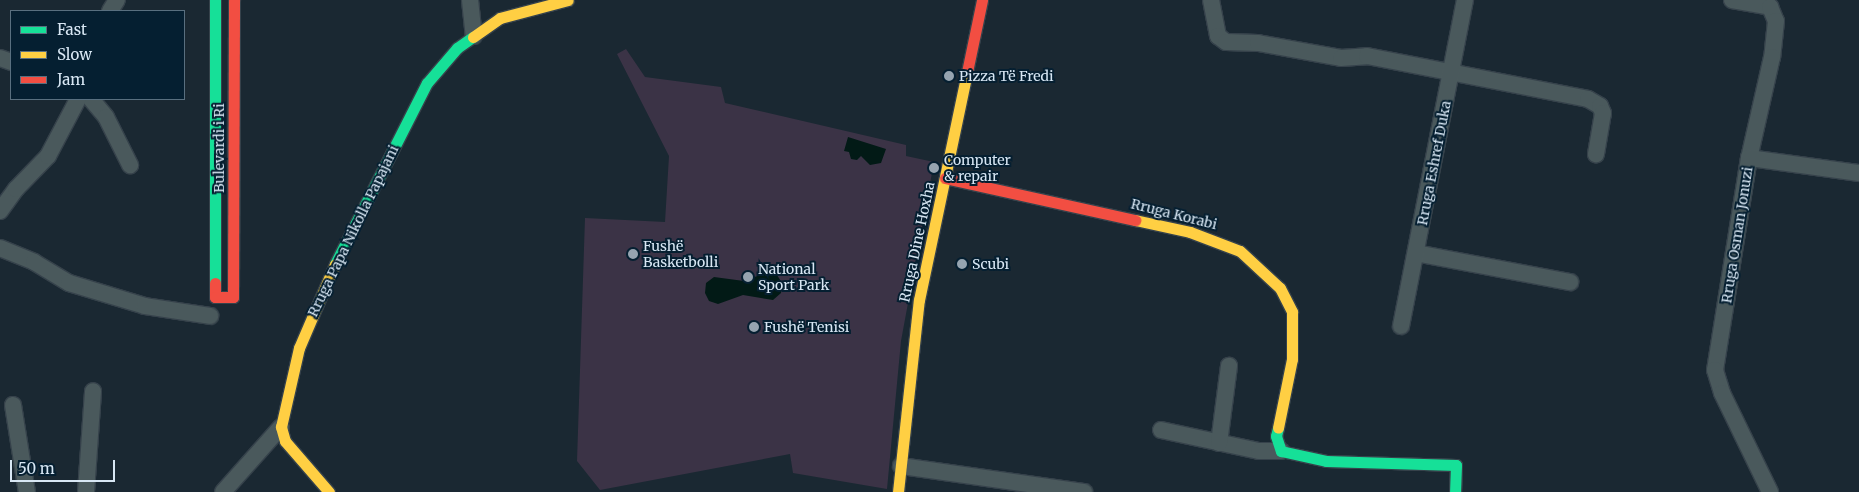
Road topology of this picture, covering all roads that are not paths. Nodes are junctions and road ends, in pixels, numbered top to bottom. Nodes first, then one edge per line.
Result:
1 (215, 0) edge
2 (234, 0) edge
3 (470, 0) edge
4 (568, 0) edge
5 (982, 0) edge
6 (1211, 0) edge
7 (1465, 0) edge
8 (1732, 0) edge
9 (1772, 4) edge
10 (474, 36) junction
11 (1451, 72) junction
12 (77, 100) edge
13 (92, 100) edge
14 (1596, 154) dead end
15 (1749, 158) junction
16 (130, 165) dead end
17 (1859, 173) edge
18 (946, 178) junction
19 (0, 211) edge
20 (0, 248) edge
21 (1416, 253) junction
22 (1570, 282) dead end
23 (210, 316) dead end
24 (1401, 326) dead end
25 (1229, 366) dead end
26 (93, 391) dead end
27 (13, 405) dead end
28 (281, 426) junction
29 (1161, 430) dead end
30 (1219, 442) junction
31 (1281, 451) junction
32 (901, 466) junction
33 (27, 492) edge
34 (86, 492) edge
35 (223, 492) edge
36 (329, 492) edge
37 (898, 492) edge
38 (1084, 492) edge
39 (1455, 492) edge
40 (1770, 492) edge

1 - 2 street, Bulevardi i Ri
3 - 10 street
4 - 10 street, Rruga Papa Nikolla Papajani
5 - 18 street, Rruga Dine Hoxha
6 - 11 street
7 - 11 street, Rruga Eshref Duka
8 - 9 street, Rruga Osman Jonuzi
9 - 15 street, Rruga Osman Jonuzi
10 - 28 street, Rruga Papa Nikolla Papajani
11 - 14 street
11 - 21 street, Rruga Eshref Duka
12 - 19 street
13 - 16 street
15 - 17 street
15 - 40 street, Rruga Osman Jonuzi
18 - 31 street, Rruga Korabi
18 - 32 street, Rruga Dine Hoxha
20 - 23 street
21 - 22 street
21 - 24 street, Rruga Eshref Duka
25 - 30 street
26 - 34 street
27 - 33 street
28 - 35 street
28 - 36 street
29 - 30 street
30 - 31 street
31 - 39 street
32 - 37 street, Rruga Dine Hoxha
32 - 38 street

